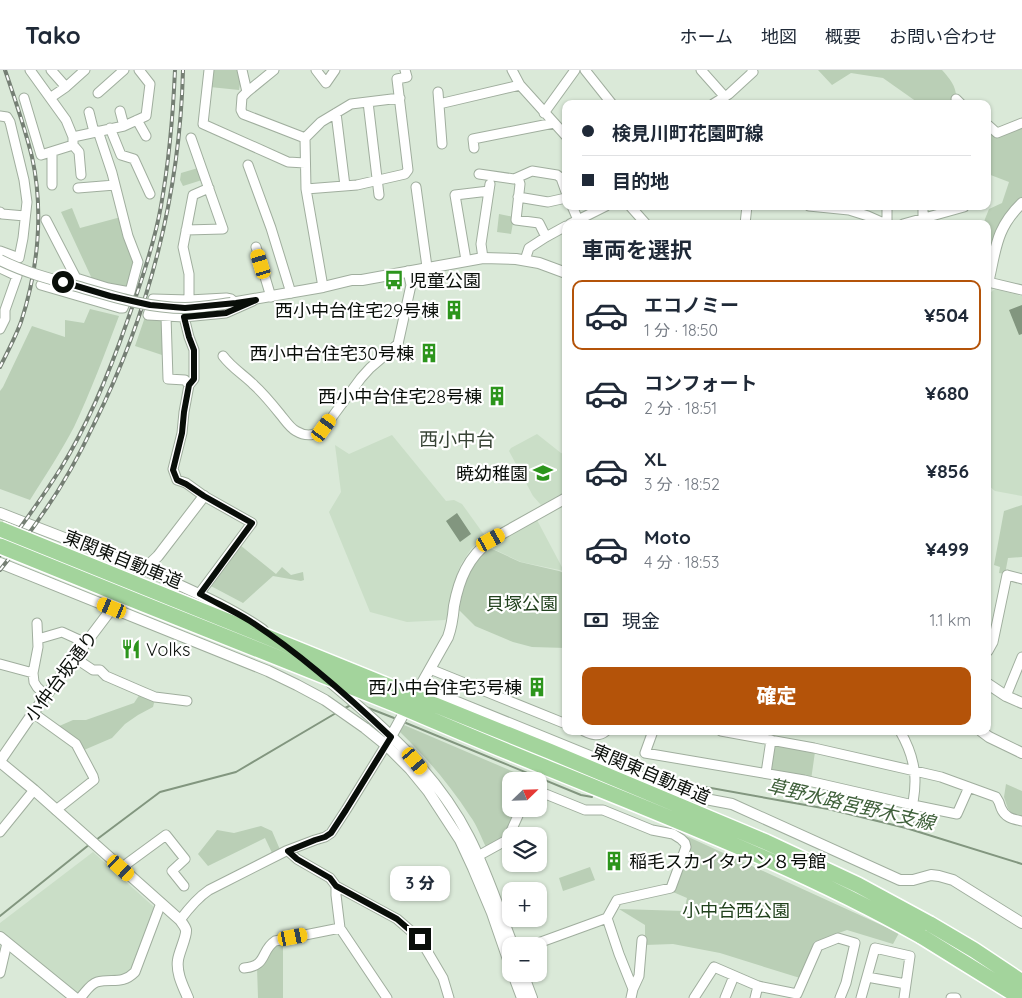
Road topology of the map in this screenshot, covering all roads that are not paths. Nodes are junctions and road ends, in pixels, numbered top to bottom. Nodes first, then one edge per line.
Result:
1 (30, 70) edge
2 (52, 70) edge
3 (85, 70) edge
4 (124, 70) edge
5 (139, 70) edge
6 (209, 70) edge
7 (242, 70) edge
8 (274, 70) edge
9 (316, 70) edge
10 (335, 70) edge
11 (405, 70) edge
12 (512, 70) edge
13 (575, 70) edge
14 (585, 70) edge
15 (702, 70) edge
16 (752, 70) edge
17 (520, 85) junction
18 (66, 87) junction
19 (246, 92) junction
20 (438, 92) dead end
21 (98, 93) dead end
22 (725, 97) junction
23 (24, 98) dead end
24 (50, 98) junction
25 (400, 98) junction
26 (609, 100) edge
27 (720, 100) edge
28 (368, 102) junction
29 (439, 104) junction
30 (120, 111) dead end
31 (89, 112) dead end
32 (336, 112) junction
33 (544, 113) junction
34 (0, 116) edge
35 (137, 120) junction
36 (1022, 123) edge
37 (559, 124) edge
38 (124, 126) junction
39 (110, 128) junction
40 (991, 128) edge
41 (96, 132) junction
42 (146, 136) dead end
43 (191, 138) dead end
44 (305, 138) junction
45 (73, 141) junction
46 (442, 144) dead end
47 (474, 148) dead end
48 (52, 152) junction
49 (305, 163) junction
50 (248, 165) dead end
51 (479, 174) dead end
52 (81, 175) dead end
53 (518, 178) junction
54 (377, 180) junction
55 (562, 183) edge
56 (52, 185) dead end
57 (115, 185) junction
58 (345, 186) junction
59 (416, 187) dead end
60 (78, 188) dead end
61 (209, 188) junction
62 (306, 189) junction
63 (150, 194) dead end
64 (379, 195) dead end
65 (518, 197) junction
66 (562, 199) edge
67 (1022, 203) edge
68 (598, 210) edge
69 (634, 210) edge
70 (849, 210) edge
71 (923, 210) edge
72 (957, 210) edge
73 (0, 212) edge
74 (25, 216) junction
75 (922, 219) junction
76 (46, 220) dead end
77 (578, 220) edge
78 (642, 220) edge
79 (878, 220) edge
80 (918, 220) edge
81 (935, 220) edge
82 (562, 228) edge
83 (186, 230) junction
84 (546, 237) junction
85 (256, 247) dead end
86 (0, 251) edge
87 (483, 258) junction
88 (0, 260) edge
89 (466, 260) junction
90 (525, 260) junction
91 (427, 267) junction
92 (0, 268) edge
93 (991, 268) edge
94 (408, 270) junction
95 (562, 272) edge
96 (991, 284) edge
97 (41, 285) dead end
98 (323, 287) junction
99 (1022, 290) edge
100 (130, 292) junction
101 (291, 293) junction
102 (270, 297) junction
103 (189, 300) junction
104 (256, 300) junction
105 (233, 303) junction
106 (166, 316) junction
107 (184, 317) junction
108 (0, 329) edge
109 (223, 356) dead end
110 (189, 385) junction
111 (204, 496) junction
112 (562, 500) edge
113 (0, 513) edge
114 (0, 529) edge
115 (0, 546) edge
116 (0, 563) edge
117 (143, 569) junction
118 (1022, 578) edge
119 (200, 594) junction
120 (112, 608) junction
121 (37, 623) dead end
122 (38, 639) junction
123 (86, 643) junction
124 (991, 646) edge
125 (1022, 657) edge
126 (75, 658) junction
127 (0, 664) edge
128 (430, 669) junction
129 (33, 673) junction
130 (991, 686) edge
131 (420, 687) junction
132 (46, 696) junction
133 (1006, 696) junction
134 (188, 701) dead end
135 (1022, 702) edge
136 (33, 714) junction
137 (562, 722) edge
138 (652, 735) edge
139 (752, 735) edge
140 (902, 735) edge
141 (986, 735) edge
142 (768, 737) edge
143 (389, 741) junction
144 (1022, 753) edge
145 (0, 762) edge
146 (915, 771) junction
147 (766, 773) junction
148 (969, 787) junction
149 (34, 790) junction
150 (548, 795) edge
151 (913, 805) junction
152 (56, 810) junction
153 (517, 818) edge
154 (1022, 821) edge
155 (908, 824) dead end
156 (0, 832) edge
157 (288, 851) junction
158 (478, 856) junction
159 (121, 868) junction
160 (184, 886) dead end
161 (336, 886) junction
162 (161, 903) junction
163 (607, 918) junction
164 (180, 920) junction
165 (1022, 923) edge
166 (340, 928) junction
167 (925, 930) junction
168 (510, 937) edge
169 (3, 940) edge
170 (547, 940) edge
171 (642, 940) dead end
172 (502, 943) edge
173 (244, 968) dead end
174 (0, 973) edge
175 (734, 976) junction
176 (867, 977) junction
177 (516, 982) edge
178 (526, 982) edge
179 (1022, 982) edge
180 (906, 984) junction
181 (758, 986) junction
182 (632, 994) edge
183 (797, 996) edge
184 (75, 998) edge
185 (80, 998) edge
186 (188, 998) edge
187 (387, 998) edge
188 (449, 998) edge
189 (522, 998) edge
190 (532, 998) edge
191 (694, 998) edge
192 (725, 998) edge
193 (755, 998) edge
194 (840, 998) edge
195 (861, 998) edge
196 (904, 998) edge
197 (951, 998) edge
198 (956, 998) edge
199 (1021, 998) edge

1 - 24 street
2 - 18 street
3 - 18 street
4 - 21 street
5 - 35 street
6 - 49 street
7 - 19 street
8 - 19 street
9 - 10 street
11 - 25 street
12 - 17 street
13 - 33 street
14 - 26 street
15 - 22 street
16 - 22 street
17 - 29 street
17 - 33 street
18 - 24 street
19 - 44 street
20 - 29 street
22 - 27 street
23 - 48 street
24 - 45 street
25 - 28 street
25 - 54 street
28 - 32 street
28 - 54 street
29 - 46 street
30 - 38 street
31 - 41 street
32 - 44 street
32 - 58 street
33 - 37 street
34 - 74 street
35 - 38 street
35 - 42 street
36 - 40 street
37 - 47 street
38 - 39 street
39 - 41 street
39 - 63 street
41 - 45 street
41 - 57 street
43 - 61 street
44 - 49 street
45 - 48 street
45 - 52 street
48 - 56 street
49 - 62 street
50 - 101 street
51 - 53 street
53 - 55 street
53 - 65 street
54 - 58 street
54 - 64 street
57 - 60 street
57 - 100 street
58 - 62 street
59 - 91 street
61 - 83 street
61 - 83 street
62 - 98 street
65 - 66 street
65 - 84 street
67 - 93 street
68 - 77 street
69 - 78 street
70 - 79 street
71 - 75 street
72 - 81 street
73 - 74 street
74 - 86 street
75 - 80 street
75 - 81 street
76 - 100 street
82 - 84 street
83 - 103 street
84 - 90 street
85 - 102 street
87 - 89 street
87 - 89 street
87 - 90 street
88 - 105 street, bridge
89 - 91 street
90 - 95 street
91 - 94 street
92 - 108 street
94 - 98 street
94 - 109 street
96 - 99 street
97 - 100 street
98 - 101 street
101 - 102 street
102 - 104 street
103 - 105 street
103 - 106 street
104 - 105 street
104 - 107 street
106 - 107 street
106 - 110 street
107 - 110 street
110 - 111 street
111 - 117 street, 小仲台坂通り
111 - 119 street
112 - 128 street
113 - 117 street
114 - 167 highway, 東関東自動車道, bridge
115 - 167 highway, 東関東自動車道, bridge
116 - 120 street
117 - 119 street
117 - 120 street, 小仲台坂通り
118 - 124 street
119 - 143 street
120 - 123 street, 小仲台坂通り
120 - 143 street
121 - 122 street
122 - 123 street
122 - 129 street
123 - 126 street, 小仲台坂通り
125 - 133 street
126 - 132 street, 小仲台坂通り
126 - 134 street
127 - 129 street
128 - 131 street
128 - 137 street
129 - 132 street
130 - 133 street
131 - 143 street
131 - 165 street
132 - 136 street, 小仲台坂通り
133 - 135 street
136 - 145 street, 小仲台坂通り
136 - 152 street
138 - 147 street
139 - 142 street
140 - 146 street
141 - 144 street
142 - 146 street
142 - 147 street
143 - 157 street
143 - 158 street
143 - 172 street
145 - 149 street
146 - 148 street
146 - 151 street
147 - 151 street
148 - 151 street
148 - 154 street
149 - 152 street
149 - 156 street
150 - 163 street
151 - 155 street
152 - 159 street
153 - 158 street
157 - 161 street
157 - 164 street
158 - 168 street
159 - 160 street
159 - 162 street
161 - 166 street
161 - 188 street
162 - 164 street
162 - 185 street
163 - 170 street
163 - 182 street
164 - 186 street
166 - 173 street
166 - 187 street
167 - 179 highway, 東関東自動車道
167 - 199 highway, 東関東自動車道
169 - 174 street
169 - 184 street
171 - 182 street
175 - 181 street
175 - 191 street
175 - 192 street
176 - 180 street
176 - 180 street
176 - 195 street
177 - 189 street
178 - 190 street
180 - 196 street
181 - 183 street
181 - 193 street
183 - 194 street
197 - 198 street

